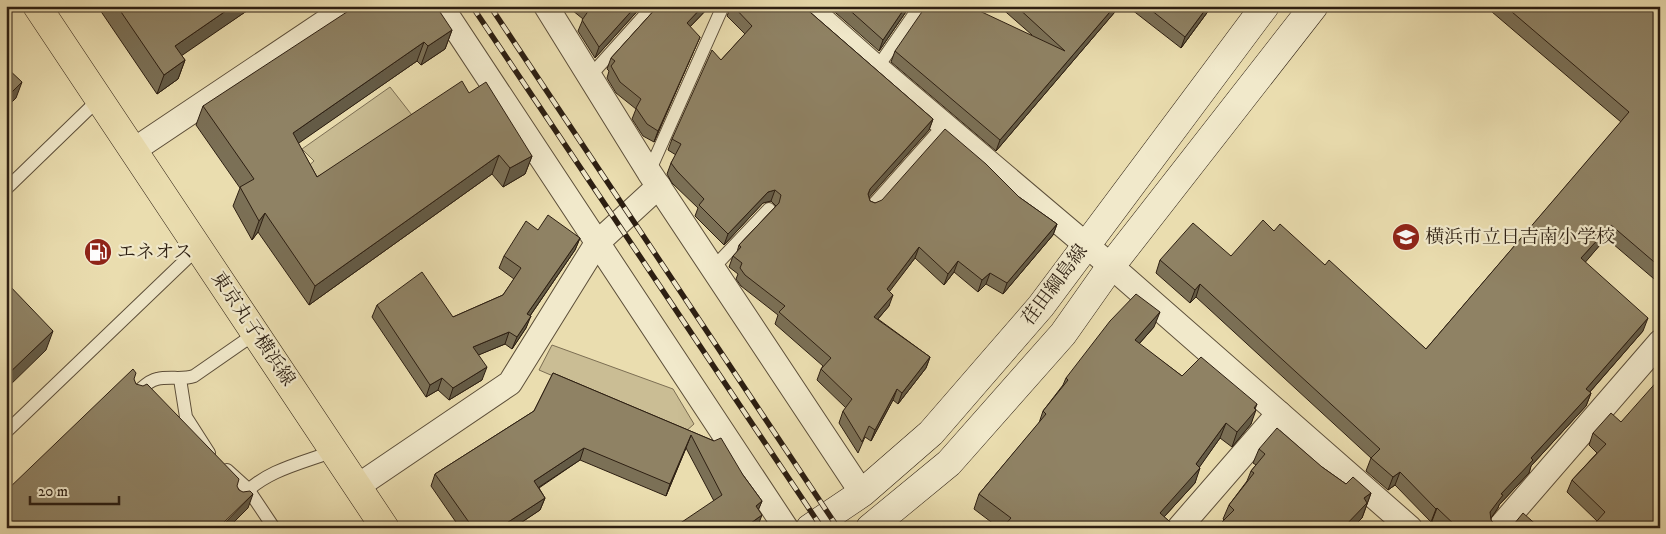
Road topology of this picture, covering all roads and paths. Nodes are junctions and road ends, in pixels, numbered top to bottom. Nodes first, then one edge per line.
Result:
1 (37, 6) edge
2 (349, 6) edge
3 (440, 6) edge
4 (546, 6) edge
5 (653, 6) edge
6 (723, 6) edge
7 (920, 6) edge
8 (1265, 6) edge
9 (1314, 6) edge
10 (814, 9) edge
11 (877, 68) junction
12 (590, 76) junction
13 (100, 99) junction
14 (944, 125) junction
15 (134, 150) junction
16 (654, 179) junction
17 (6, 189) edge
18 (872, 206) edge
19 (769, 209) edge
20 (597, 243) junction
21 (1086, 245) junction
22 (199, 247) junction
23 (1111, 266) junction
24 (714, 268) junction
25 (256, 333) junction
26 (1660, 342) edge
27 (180, 379) junction
28 (137, 392) edge
29 (1279, 413) junction
30 (6, 432) edge
31 (334, 451) junction
32 (358, 486) junction
33 (862, 493) junction
34 (244, 494) junction
35 (878, 525) edge
36 (274, 528) edge
37 (385, 528) edge
38 (786, 528) edge
39 (810, 528) edge
40 (1179, 528) edge
41 (1410, 528) edge
42 (1499, 528) edge

1 - 13 main road, 東京丸子横浜線
2 - 15 street
3 - 20 street
4 - 12 street
5 - 12 lane
6 - 16 lane
7 - 11 lane
8 - 21 main road, 荏田綱島線
9 - 23 main road, 荏田綱島線
10 - 11 street
11 - 14 street
12 - 16 street
13 - 15 main road, 東京丸子横浜線
13 - 17 lane
14 - 18 lane
14 - 21 street
15 - 22 main road, 東京丸子横浜線
16 - 20 street
16 - 24 street
19 - 24 lane
20 - 32 street
20 - 38 street
21 - 23 street
21 - 33 main road, 荏田綱島線
22 - 25 main road, 東京丸子横浜線
22 - 30 lane
23 - 29 street
23 - 35 main road, 荏田綱島線
24 - 33 street
25 - 27 lane
25 - 31 main road, 東京丸子横浜線
26 - 42 street
27 - 28 lane
27 - 34 lane
29 - 40 street
29 - 41 street
31 - 32 main road, 東京丸子横浜線
31 - 34 lane
32 - 37 main road, 東京丸子横浜線
33 - 39 main road, 荏田綱島線
34 - 36 lane

